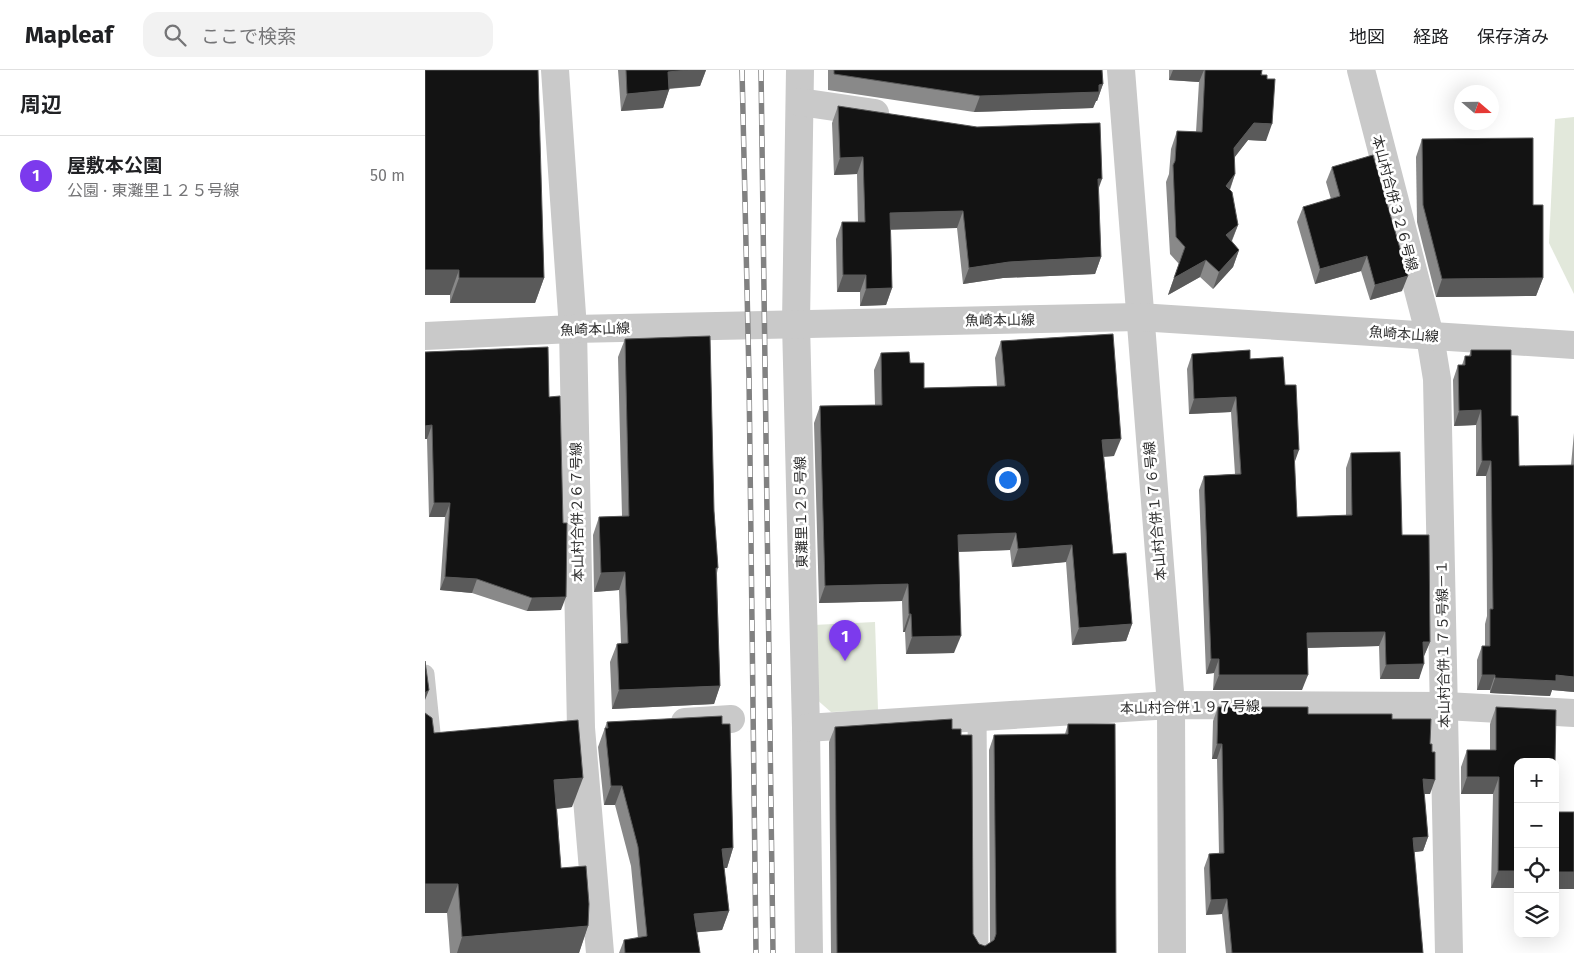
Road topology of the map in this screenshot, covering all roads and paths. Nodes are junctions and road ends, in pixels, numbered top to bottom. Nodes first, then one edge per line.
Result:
1 (555, 70) edge
2 (800, 70) edge
3 (1121, 70) edge
4 (1361, 70) edge
5 (800, 102) junction
6 (896, 116) edge
7 (1125, 123) junction
8 (1097, 124) edge
9 (1139, 317) junction
10 (796, 323) junction
11 (573, 329) junction
12 (425, 336) edge
13 (1430, 336) junction
14 (1574, 345) edge
15 (425, 674) edge
16 (1171, 705) junction
17 (1445, 706) junction
18 (1574, 713) edge
19 (977, 717) junction
20 (731, 719) dead end
21 (656, 724) edge
22 (609, 726) edge
23 (571, 728) junction
24 (806, 728) junction
25 (436, 733) edge
26 (979, 950) edge
27 (600, 953) edge
28 (809, 953) edge
29 (1172, 953) edge
30 (1449, 953) edge

1 - 11 street, 本山村合併２６７号線
2 - 5 street, 東灘里１２５号線
3 - 7 street, 本山村合併１７６号線
4 - 13 street, 本山村合併３２６号線
5 - 6 street
5 - 10 street, 東灘里１２５号線
7 - 8 street
7 - 9 street, 本山村合併１７６号線
9 - 10 street, 魚崎本山線
9 - 13 street, 魚崎本山線
9 - 16 street, 本山村合併１７６号線
10 - 11 street, 魚崎本山線
10 - 24 street, 東灘里１２５号線
11 - 12 street, 魚崎本山線
11 - 23 street, 本山村合併２６７号線
13 - 14 street, 魚崎本山線
13 - 17 street, 本山村合併１７５号線－１
15 - 25 lane
16 - 17 street, 本山村合併１９７号線
16 - 19 street, 本山村合併１９７号線
16 - 29 street, 本山村合併１７６号線
17 - 18 street, 本山村合併１９７号線
17 - 30 street, 本山村合併１７５号線－１
19 - 24 street, 本山村合併１９７号線
19 - 26 lane
20 - 21 street
22 - 23 street
23 - 27 street, 本山村合併２６７号線
24 - 28 street, 東灘里１２５号線

